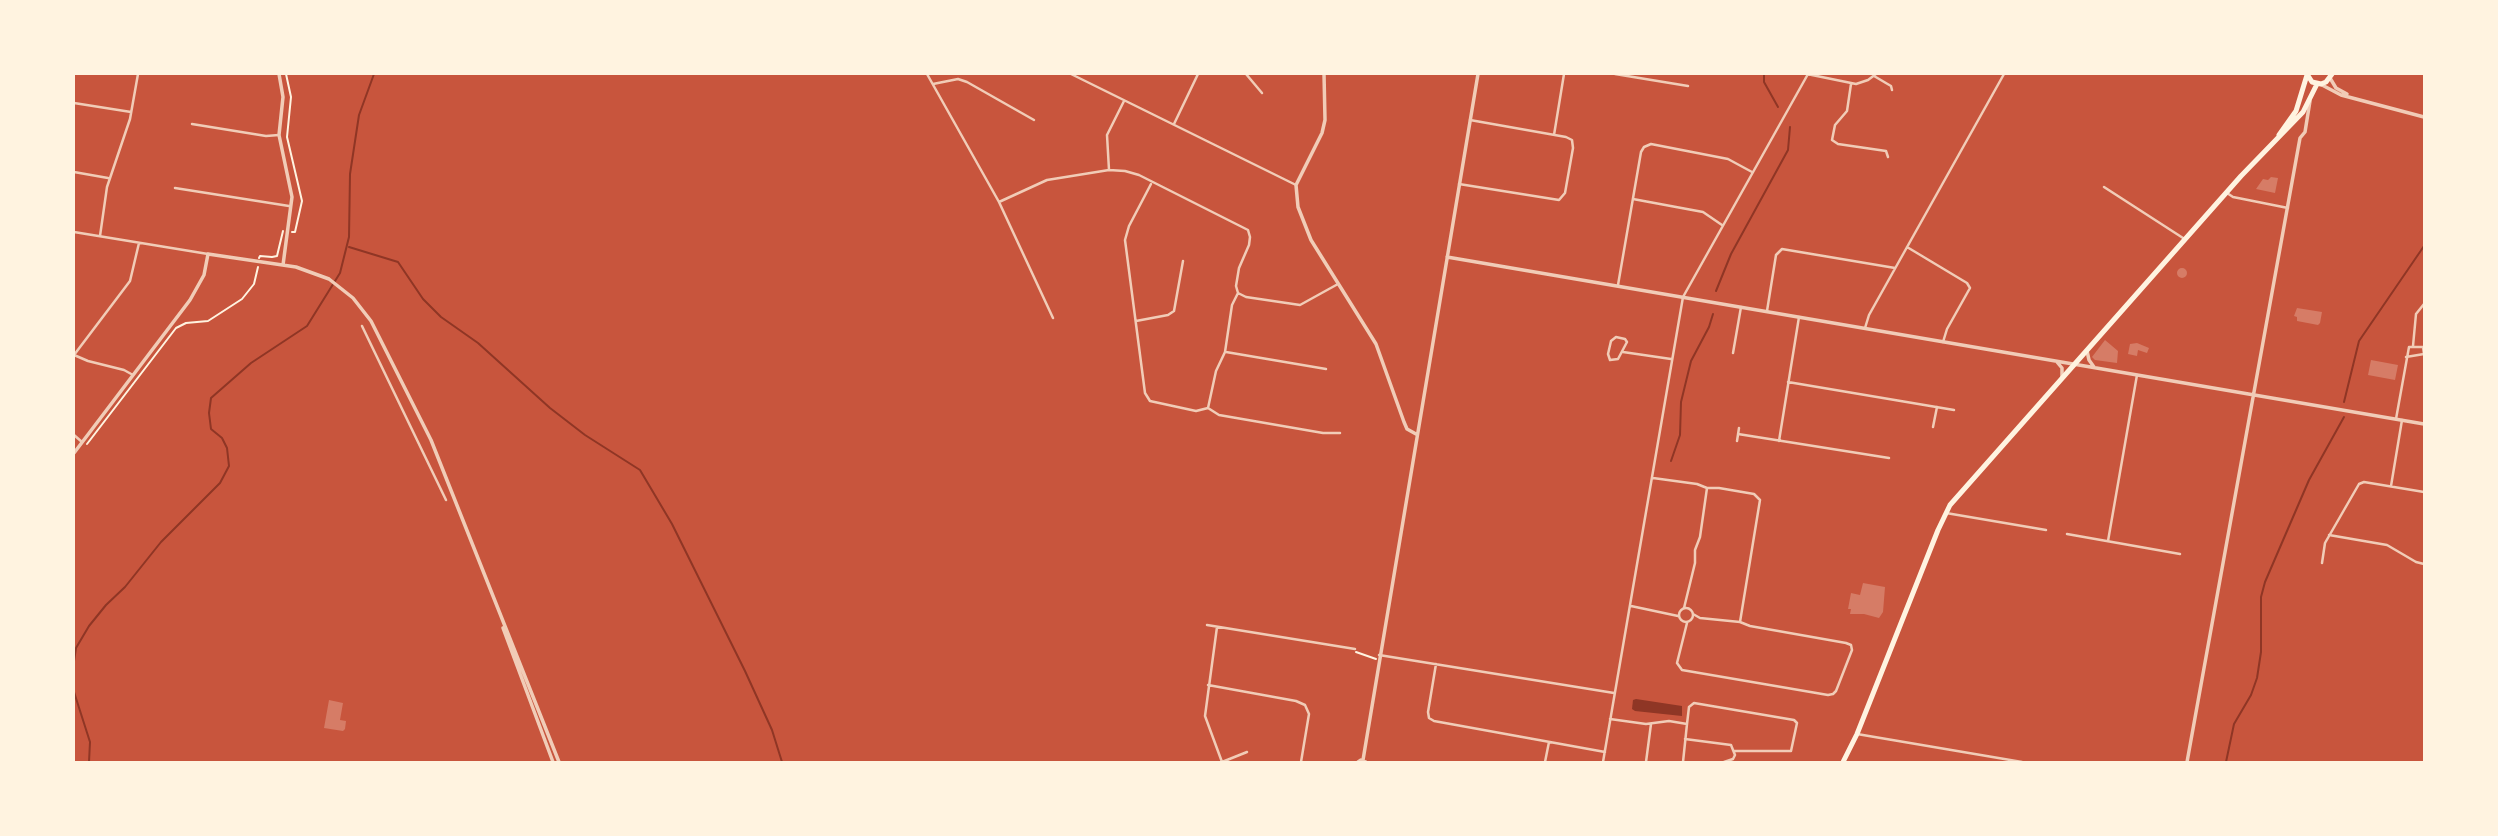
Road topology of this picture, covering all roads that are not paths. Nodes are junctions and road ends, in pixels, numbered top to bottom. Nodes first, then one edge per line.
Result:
1 (138, 74) edge
2 (279, 74) edge
3 (927, 74) edge
4 (1071, 74) edge
5 (1198, 74) edge
6 (1246, 74) edge
7 (1324, 74) edge
8 (1478, 74) edge
9 (1564, 74) edge
10 (1615, 74) edge
11 (1649, 74) edge
12 (1807, 74) edge
13 (2004, 74) edge
14 (2307, 74) edge
15 (1875, 75) edge
16 (2331, 75) edge
17 (1648, 79) junction
18 (1895, 83) dead end
19 (933, 84) junction
20 (1852, 84) junction
21 (2319, 84) junction
22 (1688, 86) dead end
23 (1262, 93) dead end
24 (2310, 96) junction
25 (2352, 96) junction
26 (1124, 101) junction
27 (74, 103) edge
28 (131, 112) junction
29 (2424, 117) edge
30 (1034, 120) dead end
31 (1470, 120) junction
32 (192, 124) dead end
33 (1173, 125) junction
34 (279, 135) junction
35 (1554, 135) junction
36 (2279, 135) junction
37 (1889, 146) dead end
38 (1886, 152) junction
39 (1888, 157) dead end
40 (1109, 170) junction
41 (74, 172) edge
42 (1752, 172) junction
43 (110, 178) junction
44 (1152, 183) junction
45 (1459, 184) junction
46 (1296, 185) junction
47 (2104, 187) dead end
48 (175, 188) dead end
49 (2227, 193) junction
50 (1633, 199) junction
51 (999, 202) junction
52 (292, 206) junction
53 (2288, 208) junction
54 (1722, 225) junction
55 (74, 232) edge
56 (100, 236) junction
57 (2186, 239) junction
58 (139, 243) junction
59 (1907, 247) junction
60 (208, 254) junction
61 (1447, 257) junction
62 (1183, 261) dead end
63 (283, 265) junction
64 (1895, 268) junction
65 (1338, 284) junction
66 (1618, 285) junction
67 (1238, 293) junction
68 (1683, 297) junction
69 (2424, 304) edge
70 (1741, 307) junction
71 (1767, 311) junction
72 (1800, 317) junction
73 (1053, 318) dead end
74 (1135, 321) junction
75 (362, 326) dead end
76 (1866, 328) junction
77 (1943, 341) junction
78 (2413, 345) junction
79 (2424, 349) edge
80 (2087, 351) junction
81 (1225, 352) junction
82 (1622, 352) junction
83 (1733, 353) dead end
84 (2424, 354) edge
85 (74, 355) edge
86 (2406, 357) junction
87 (1671, 359) junction
88 (2055, 361) junction
89 (2076, 364) junction
90 (2094, 367) junction
91 (1326, 369) dead end
92 (2138, 374) junction
93 (133, 375) junction
94 (2062, 379) junction
95 (1788, 382) junction
96 (2254, 394) junction
97 (1937, 407) junction
98 (1208, 408) junction
99 (1954, 410) dead end
100 (2396, 419) junction
101 (2402, 420) junction
102 (2424, 424) edge
103 (1933, 427) dead end
104 (1739, 428) dead end
105 (1340, 433) dead end
106 (1417, 434) junction
107 (1738, 434) junction
108 (74, 435) edge
109 (431, 440) junction
110 (1737, 441) dead end
111 (1779, 441) junction
112 (82, 442) junction
113 (420, 445) junction
114 (74, 453) edge
115 (1889, 458) dead end
116 (1653, 478) junction
117 (2391, 486) junction
118 (1707, 488) junction
119 (2424, 492) edge
120 (446, 499) dead end
121 (1946, 513) junction
122 (2046, 530) dead end
123 (2067, 534) dead end
124 (2329, 535) junction
125 (2108, 541) junction
126 (2179, 554) dead end
127 (2322, 563) dead end
128 (2424, 564) edge
129 (1631, 606) junction
130 (1687, 608) junction
131 (1679, 614) junction
132 (1693, 617) junction
133 (502, 622) junction
134 (1684, 622) junction
135 (1740, 622) junction
136 (1207, 625) dead end
137 (1217, 627) junction
138 (1355, 649) road end
139 (1379, 655) junction
140 (1436, 664) junction
141 (1208, 685) junction
142 (1615, 693) junction
143 (1610, 719) junction
144 (1687, 723) junction
145 (1651, 724) junction
146 (1857, 734) junction
147 (1685, 739) junction
148 (1549, 742) junction
149 (1734, 751) junction
150 (1247, 752) dead end
151 (1605, 752) junction
152 (1734, 761) edge
153 (552, 762) edge
154 (559, 762) edge
155 (1222, 762) edge
156 (1301, 762) edge
157 (1362, 762) edge
158 (1545, 762) edge
159 (1603, 762) edge
160 (1646, 762) edge
161 (1683, 762) edge
162 (1724, 762) edge
163 (1843, 762) edge
164 (2022, 762) edge
165 (2187, 762) edge

1 - 28 street
2 - 34 street
3 - 19 street
4 - 26 street
5 - 33 street
6 - 23 street
7 - 46 street
8 - 31 street
9 - 35 street
10 - 17 street
11 - 17 street
12 - 20 street
12 - 42 street
13 - 59 street
14 - 21 main road
14 - 36 main road
15 - 18 street
15 - 20 street
16 - 21 main road
16 - 25 street
17 - 22 street
19 - 30 street
19 - 51 street
20 - 38 street
21 - 24 main road
21 - 25 street
24 - 36 main road
24 - 53 street
25 - 29 street
26 - 33 street
26 - 40 street
27 - 28 street
28 - 43 street
31 - 35 street
31 - 45 street
32 - 34 street
33 - 46 street
34 - 52 street
35 - 45 street
36 - 49 main road
37 - 38 street
38 - 39 street
40 - 44 street
40 - 51 street
41 - 43 street
42 - 50 street
42 - 54 street
43 - 56 street
44 - 67 street
44 - 74 street
45 - 61 street
46 - 65 street
47 - 57 street
48 - 52 street
49 - 53 street
49 - 57 main road
50 - 54 street
50 - 66 street
51 - 73 street
52 - 63 street
53 - 96 street
54 - 68 street
55 - 56 street
56 - 58 street
57 - 80 main road
58 - 60 street
58 - 85 street
59 - 64 street
59 - 77 street
60 - 63 street
60 - 93 street
61 - 66 street
61 - 106 street
62 - 74 street
63 - 109 street
64 - 71 street
64 - 76 street
65 - 67 street
65 - 106 street
66 - 68 street
67 - 81 street
68 - 70 street
68 - 87 street
69 - 78 street
70 - 71 street
70 - 83 street
71 - 72 street
72 - 76 street
72 - 95 street
74 - 98 street
75 - 113 street
76 - 77 street
77 - 88 street
78 - 79 street
78 - 86 street
79 - 84 street
80 - 89 main road
80 - 90 street
81 - 91 street
81 - 98 street
82 - 82 street
82 - 87 street
84 - 86 street
85 - 93 street
86 - 100 street
87 - 116 street
88 - 89 street
88 - 94 street
89 - 90 street
89 - 94 main road
90 - 92 street
92 - 96 street
92 - 125 street
93 - 112 street
94 - 121 main road
95 - 97 street
95 - 111 street
96 - 100 street
96 - 165 street
97 - 99 street
97 - 103 street
98 - 105 street
100 - 101 street
101 - 102 street
101 - 117 street
104 - 107 street
106 - 139 street
107 - 110 street
107 - 111 street
108 - 112 street
109 - 113 street
109 - 133 street
111 - 115 street
112 - 114 street
113 - 120 street
116 - 118 street
116 - 129 street
117 - 119 street
117 - 124 street
118 - 130 street
118 - 135 street
121 - 122 street
121 - 146 main road
123 - 125 street
124 - 127 street
124 - 128 street
125 - 126 street
129 - 131 street
129 - 142 street
130 - 131 street
130 - 132 street
131 - 134 street
132 - 134 street
132 - 135 street
133 - 153 street
133 - 154 street
134 - 135 street
136 - 137 street
137 - 138 street
137 - 141 street
139 - 140 street
139 - 157 street
140 - 142 street
140 - 148 street
141 - 155 street
141 - 156 street
142 - 143 street
143 - 145 street
143 - 151 street
144 - 145 street
144 - 147 street
144 - 149 street
145 - 160 street
146 - 163 main road
146 - 164 street
147 - 149 street
147 - 161 street
148 - 151 street
148 - 158 street
149 - 152 street
150 - 155 street
151 - 159 street
152 - 162 street

